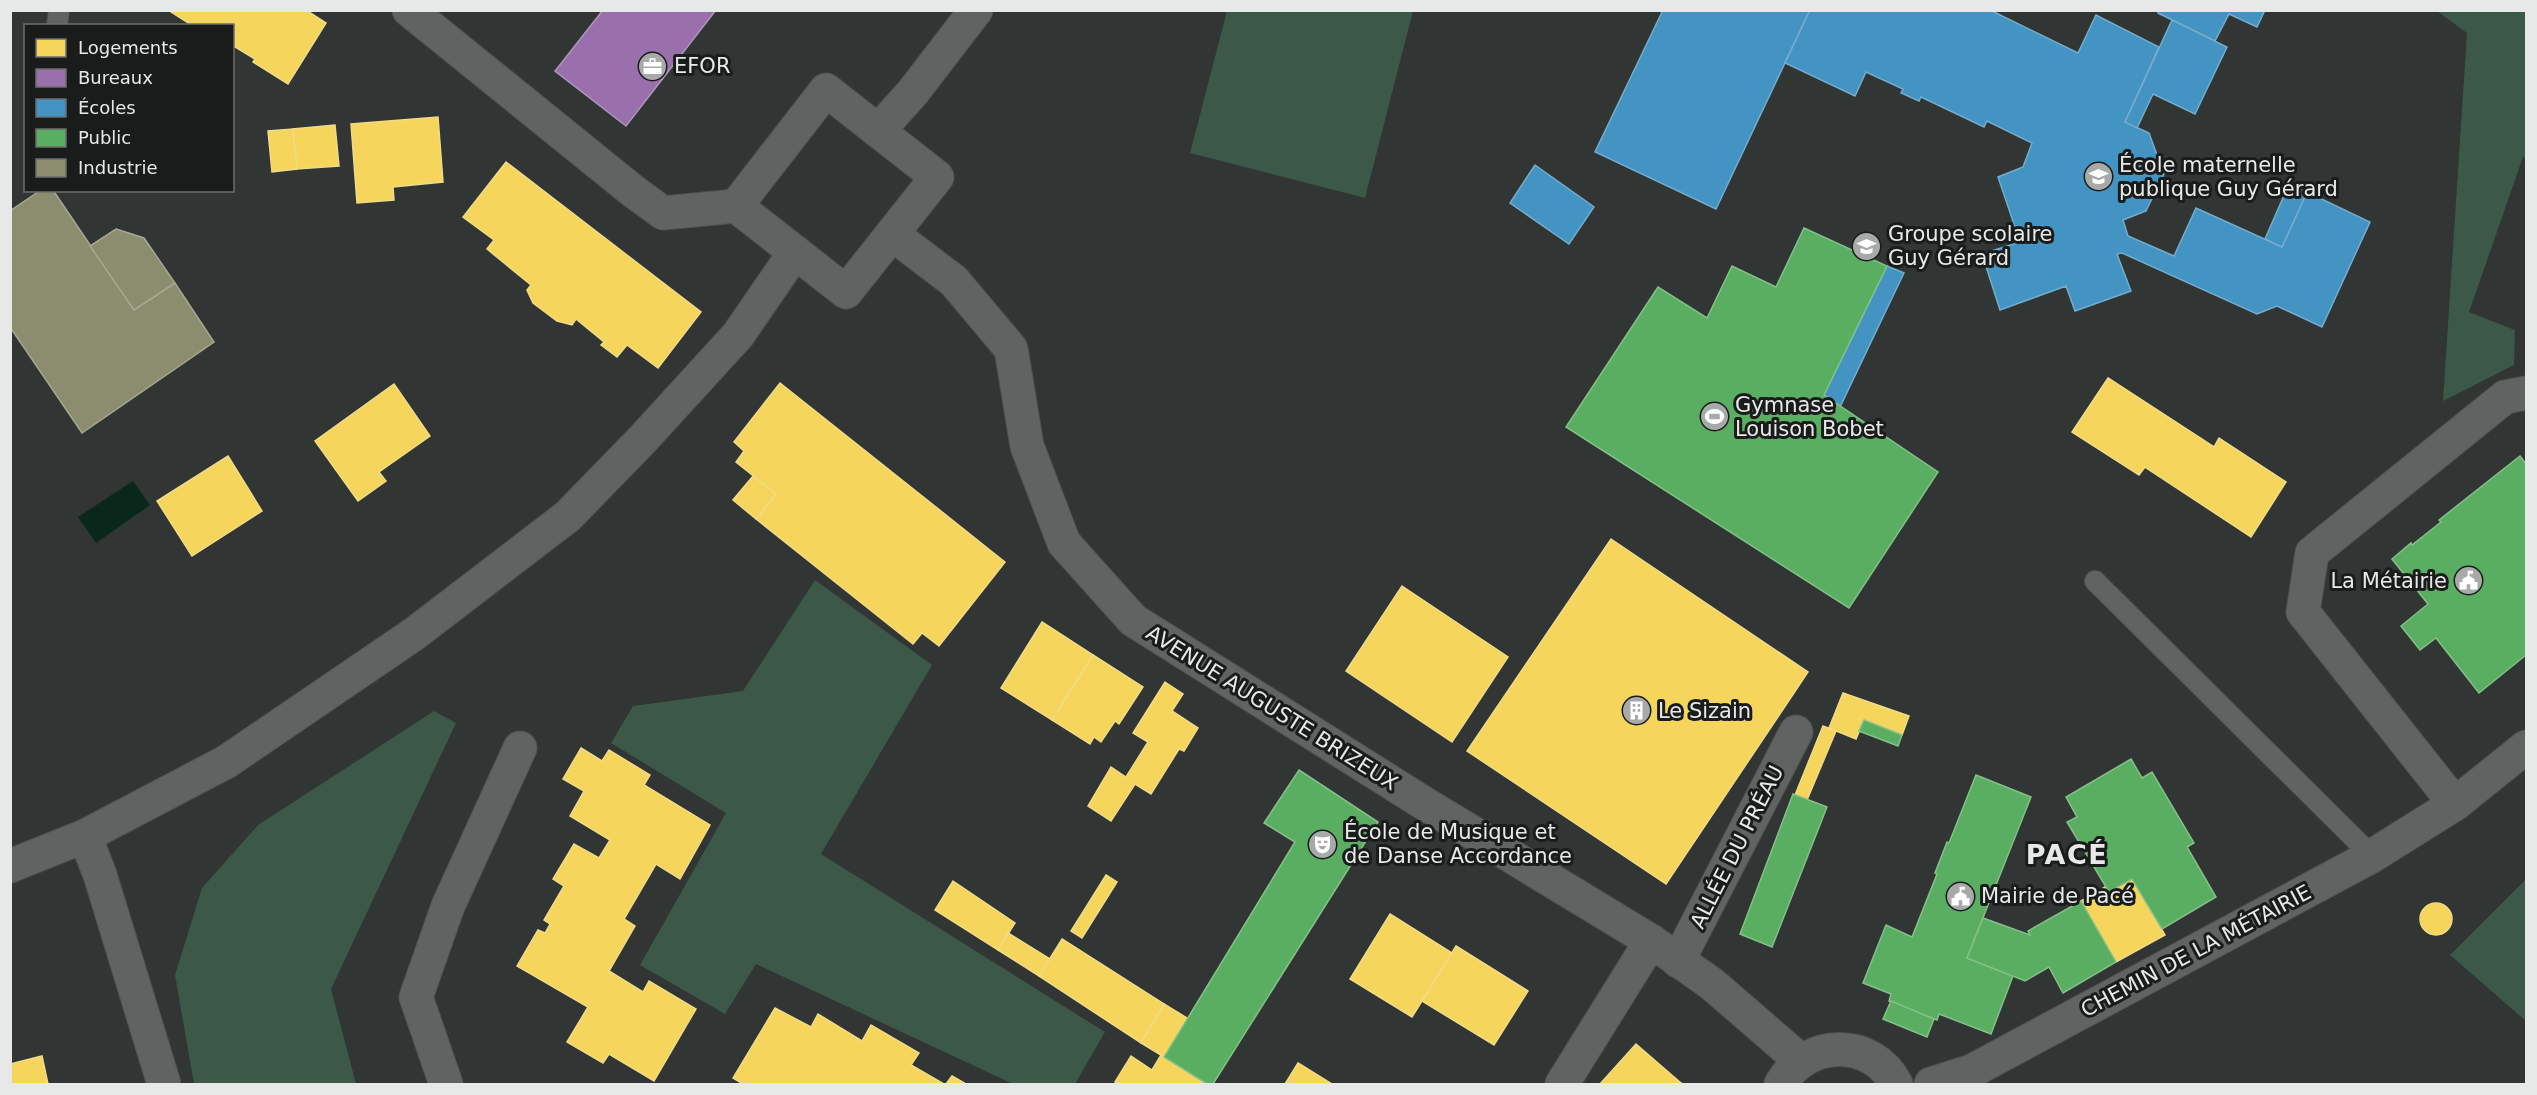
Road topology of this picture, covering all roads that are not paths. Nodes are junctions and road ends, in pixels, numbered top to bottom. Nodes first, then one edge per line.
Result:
1 (409, 10) edge
2 (976, 10) edge
3 (878, 131) junction
4 (736, 206) junction
5 (892, 234) junction
6 (795, 252) junction
7 (2526, 393) edge
8 (2096, 581) dead end
9 (1796, 732) dead end
10 (2526, 747) edge
11 (520, 748) dead end
12 (2455, 804) junction
13 (85, 836) junction
14 (2372, 856) junction
15 (10, 866) edge
16 (1650, 942) junction
17 (1678, 961) junction
18 (1791, 1073) edge
19 (164, 1084) edge
20 (446, 1084) edge
21 (1562, 1084) edge
22 (1896, 1084) edge
23 (1932, 1084) edge

1 - 4 street
2 - 3 street
3 - 4 street
3 - 5 street
4 - 6 street
5 - 6 street
5 - 16 street, AVENUE AUGUSTE BRIZEUX
6 - 13 street
7 - 12 street
8 - 14 lane
9 - 17 street, ALLÉE DU PRÉAU
10 - 12 street, CHEMIN DE LA MÉTAIRIE
11 - 20 street
12 - 14 street, CHEMIN DE LA MÉTAIRIE
13 - 15 street
13 - 19 street
14 - 23 street, CHEMIN DE LA MÉTAIRIE
16 - 17 street, AVENUE AUGUSTE BRIZEUX
16 - 21 street
17 - 18 street, AVENUE AUGUSTE BRIZEUX
18 - 22 street

